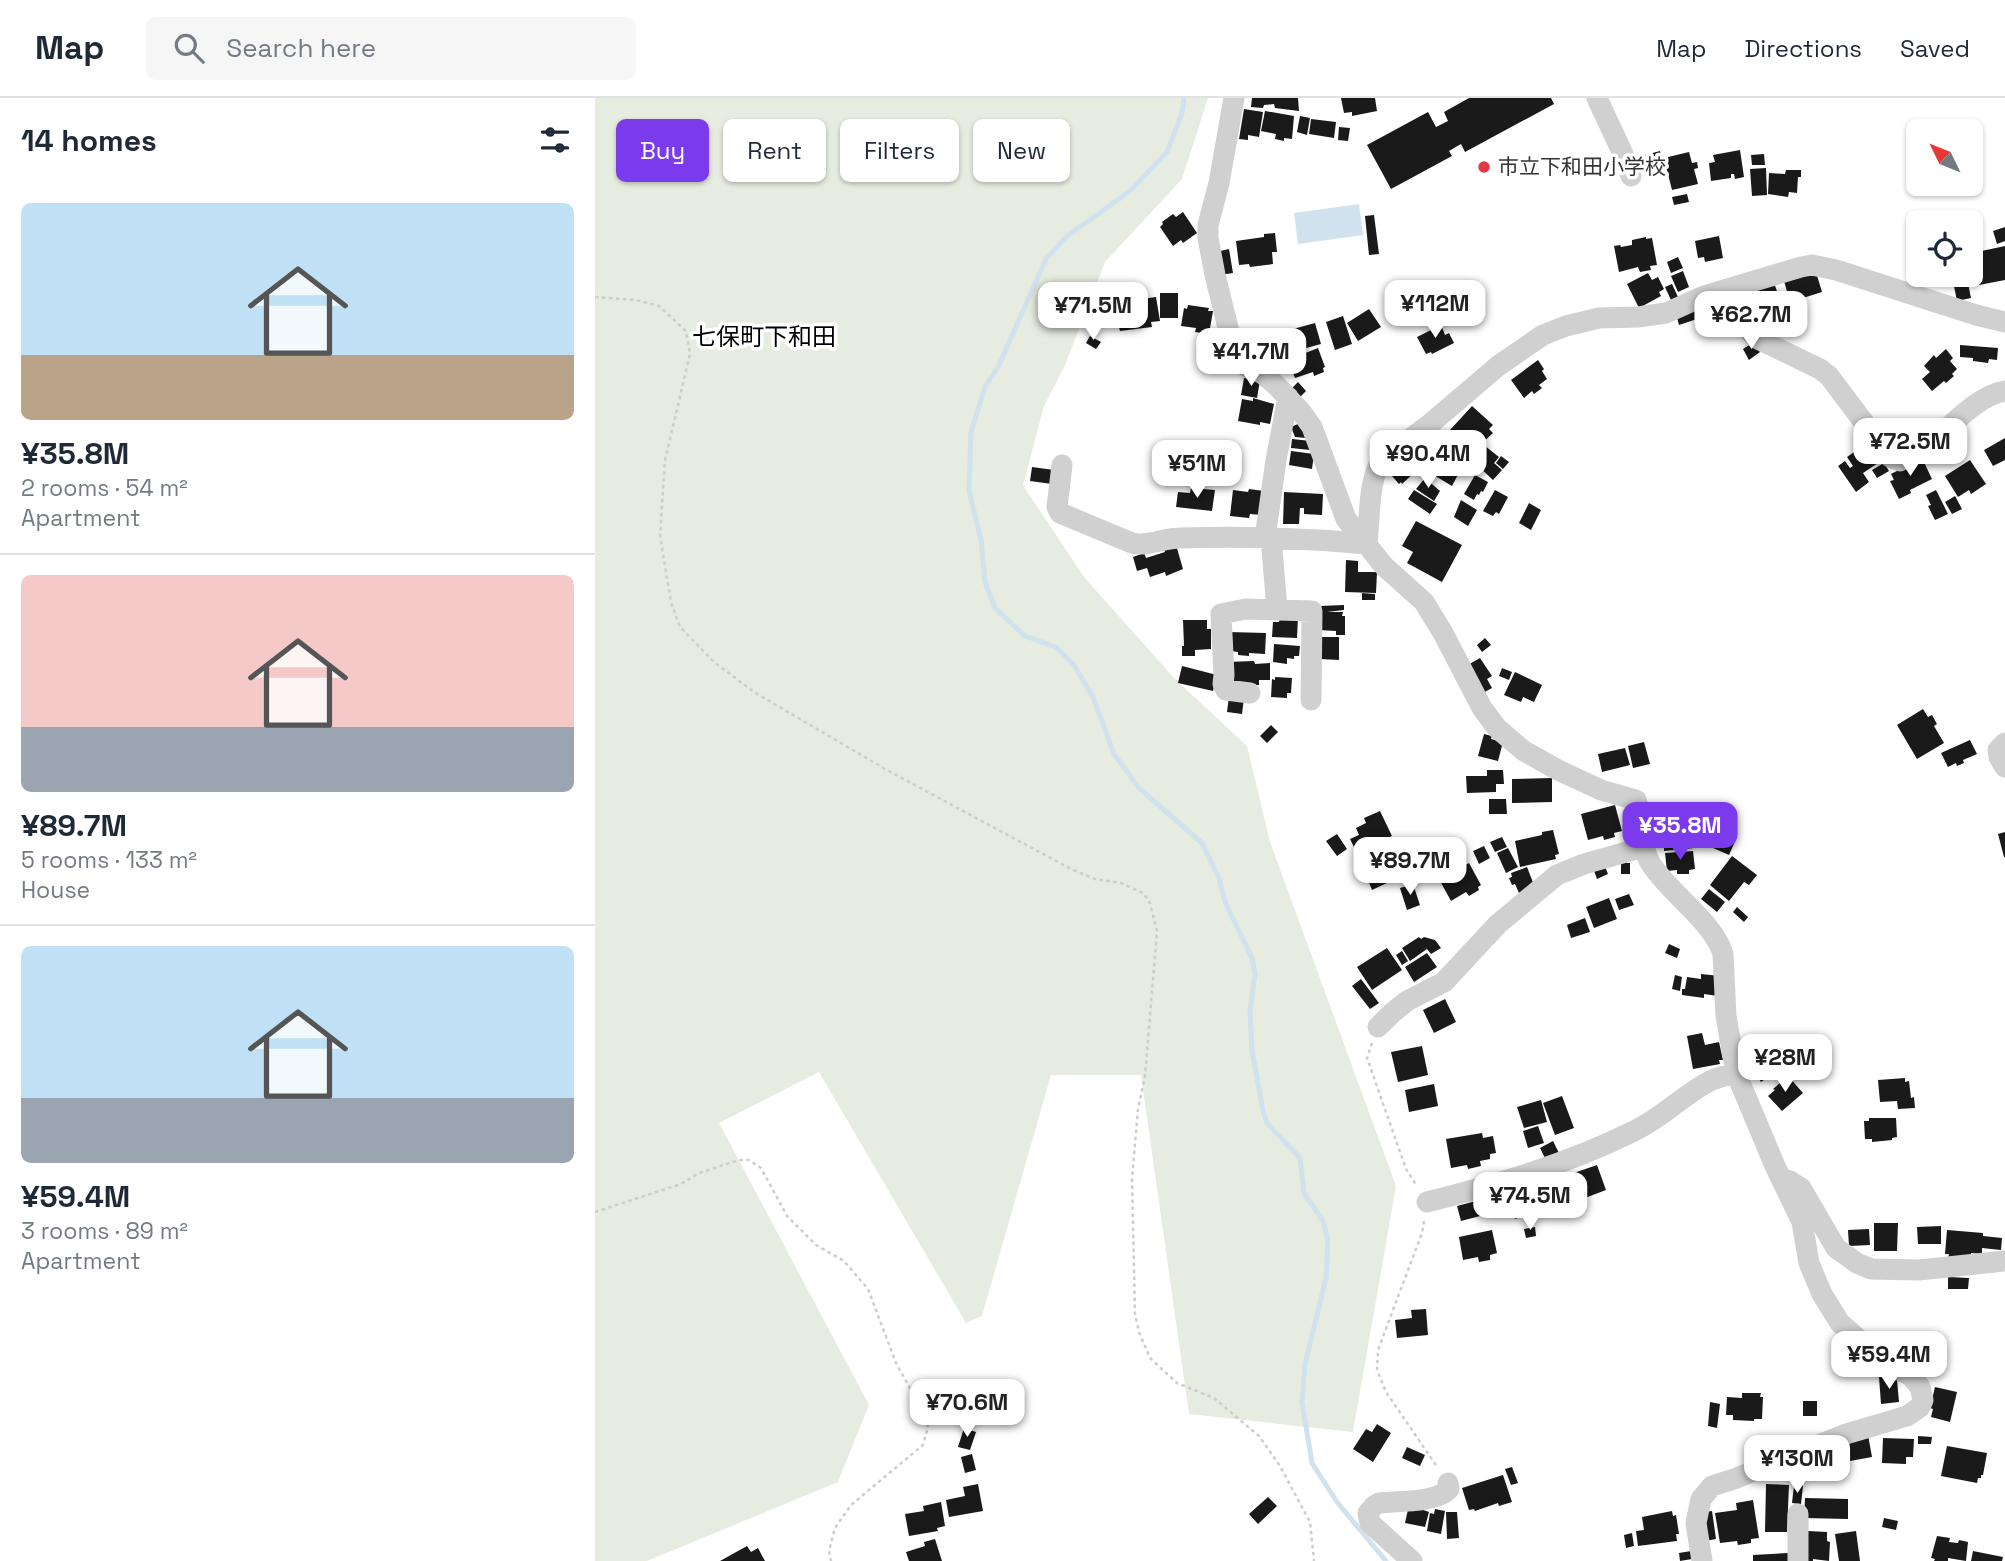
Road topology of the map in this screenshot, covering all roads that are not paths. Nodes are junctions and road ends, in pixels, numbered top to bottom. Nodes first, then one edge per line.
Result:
1 (1234, 98) edge
2 (1597, 98) edge
3 (1631, 176) dead end
4 (1729, 289) junction
5 (2005, 322) edge
6 (2005, 391) edge
7 (1288, 397) junction
8 (1062, 465) dead end
9 (1268, 538) junction
10 (1367, 544) junction
11 (1277, 609) junction
12 (1250, 694) dead end
13 (1311, 701) dead end
14 (2005, 743) edge
15 (2005, 767) edge
16 (1644, 847) junction
17 (1378, 1027) road end
18 (1736, 1073) junction
19 (1781, 1178) junction
20 (1427, 1202) road end
21 (2005, 1261) edge
22 (1448, 1483) road end
23 (1798, 1514) dead end
24 (1412, 1561) edge
25 (1702, 1561) edge
26 (1798, 1561) edge

1 - 7 street
2 - 3 street
4 - 5 street
4 - 6 street
4 - 10 street
7 - 9 street
7 - 10 street
8 - 9 street
9 - 10 street
9 - 11 street
10 - 16 street
11 - 12 street
11 - 13 street
14 - 15 street
16 - 17 street
16 - 18 street
18 - 19 street
18 - 20 street
19 - 21 street
19 - 25 street
22 - 24 street
23 - 26 street

